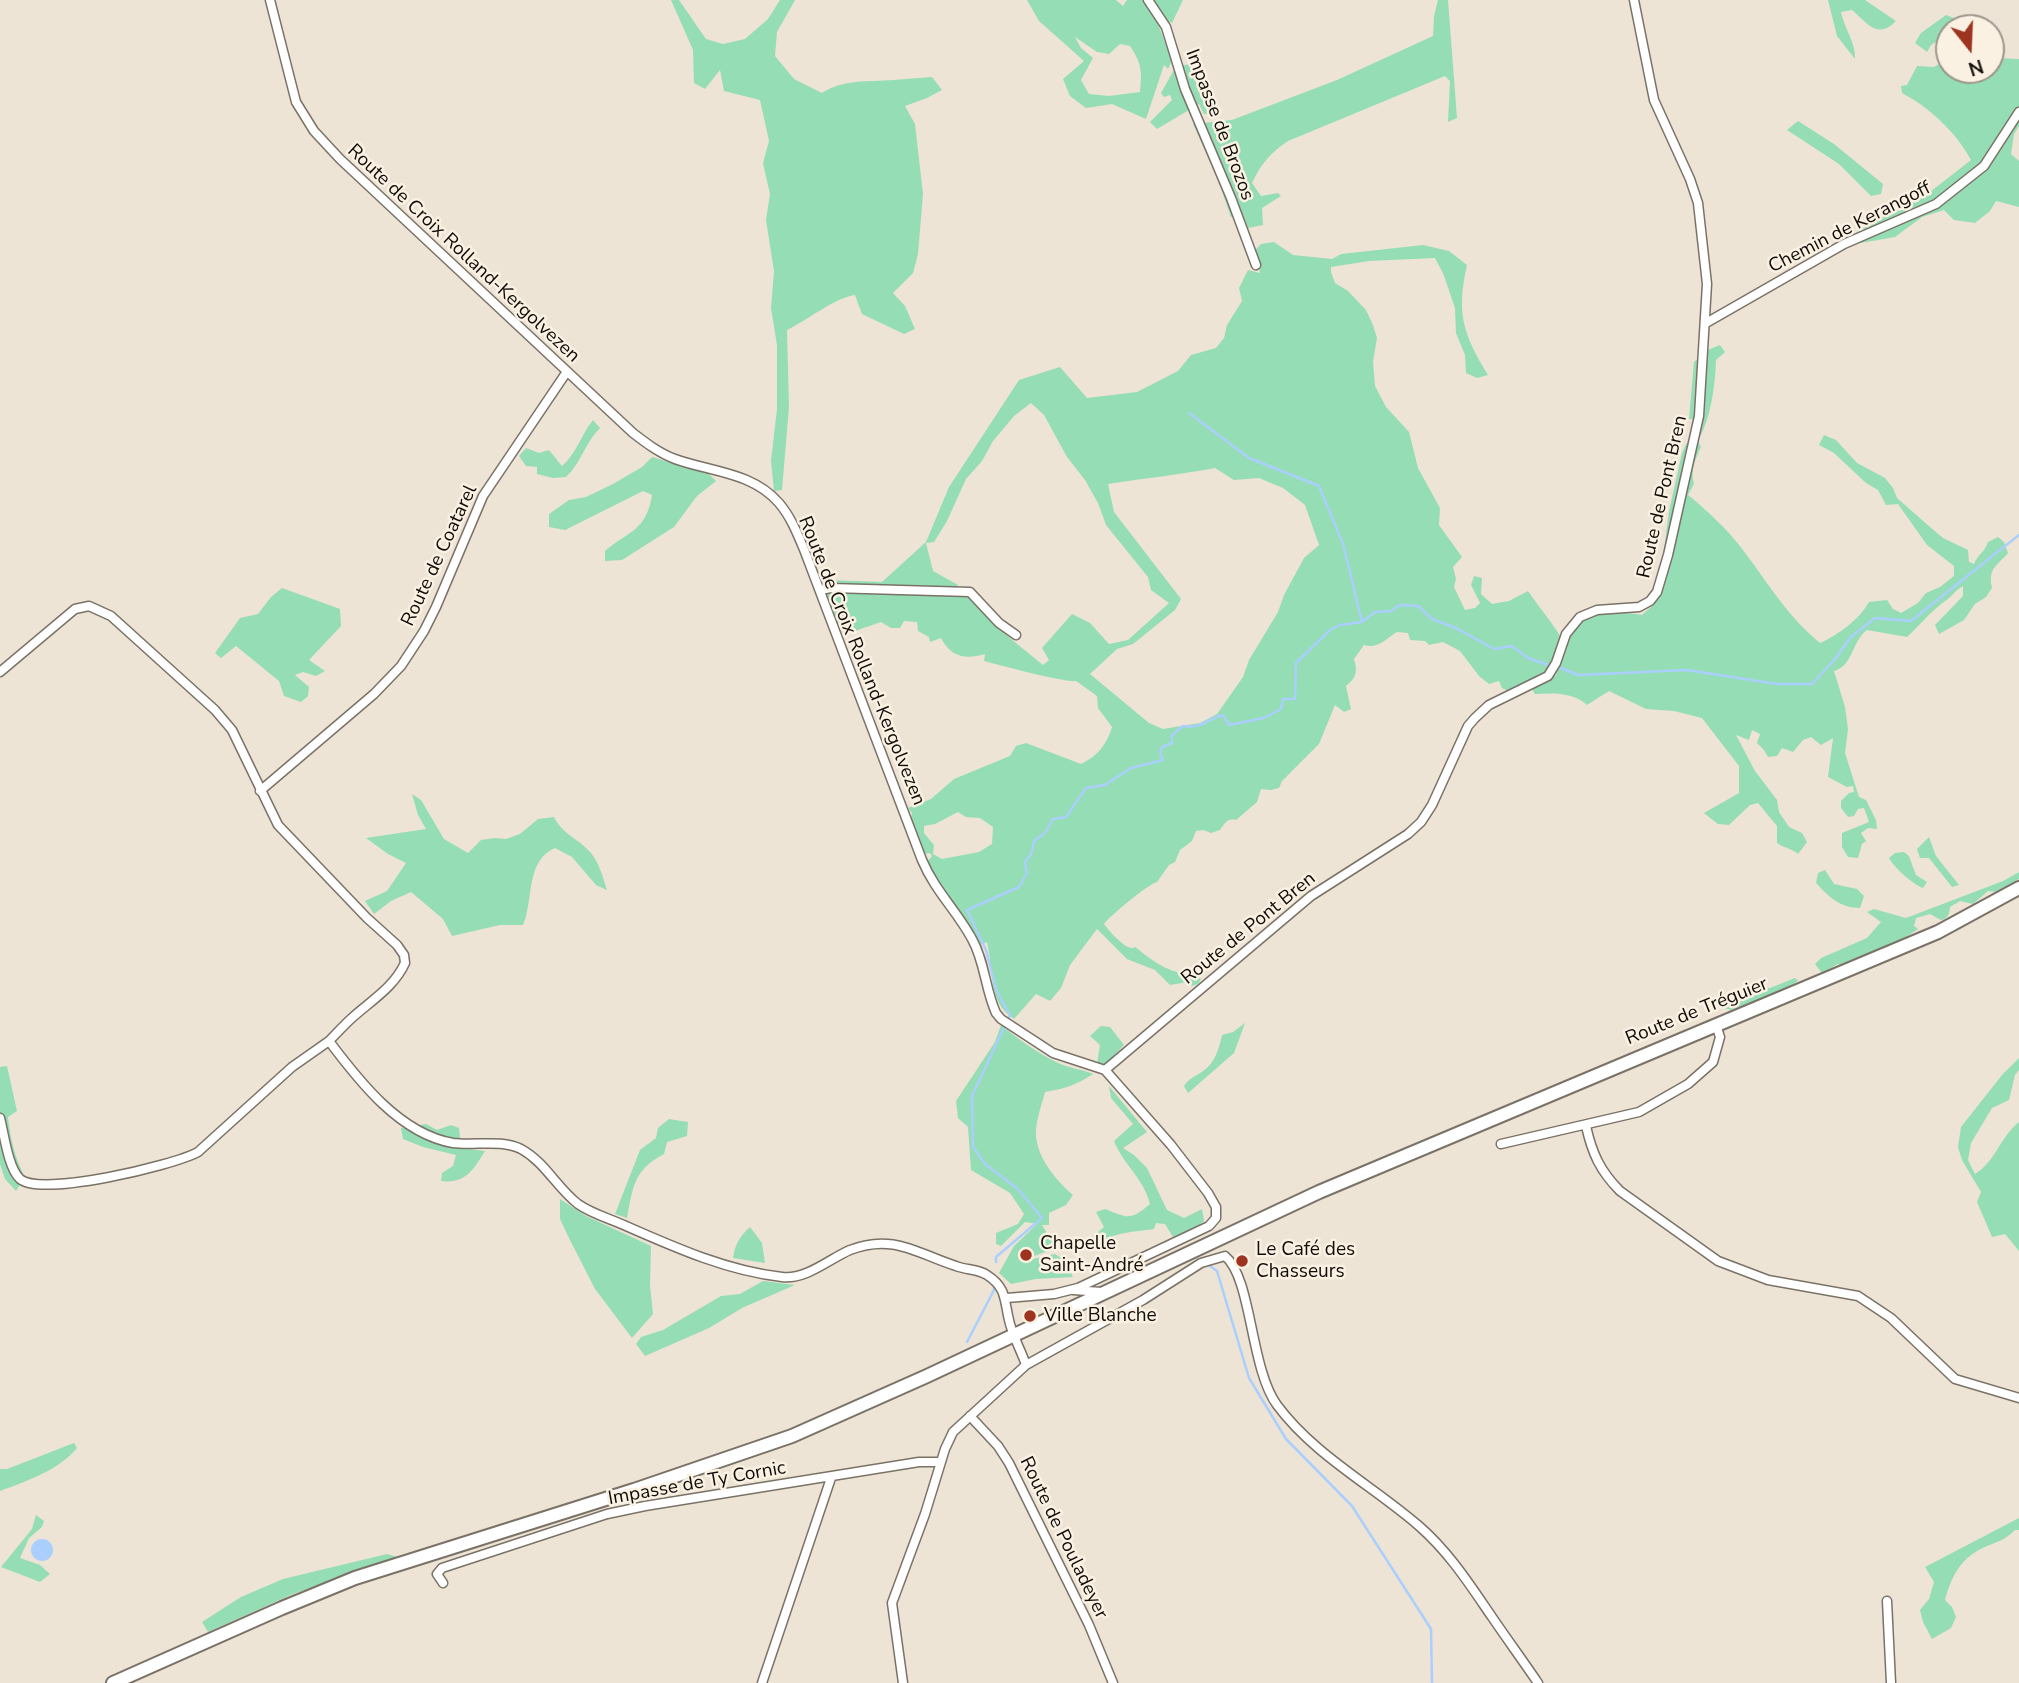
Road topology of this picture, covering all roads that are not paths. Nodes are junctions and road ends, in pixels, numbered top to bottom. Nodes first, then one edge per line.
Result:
1 (270, 0) edge
2 (1148, 0) edge
3 (1634, 0) edge
4 (2019, 112) edge
5 (1256, 265) dead end
6 (1706, 323) junction
7 (566, 373) junction
8 (820, 590) junction
9 (1016, 635) dead end
10 (0, 672) edge
11 (260, 791) junction
12 (2019, 888) edge
13 (1716, 1025) junction
14 (329, 1041) junction
15 (1105, 1070) junction
16 (0, 1118) edge
17 (1586, 1126) junction
18 (1501, 1144) dead end
19 (1071, 1290) junction
20 (1105, 1292) junction
21 (1006, 1298) junction
22 (1014, 1334) junction
23 (1026, 1365) junction
24 (2019, 1398) edge
25 (970, 1416) junction
26 (940, 1462) junction
27 (831, 1478) junction
28 (443, 1583) dead end
29 (1887, 1601) dead end
30 (113, 1683) edge
31 (762, 1683) edge
32 (903, 1683) edge
33 (1113, 1683) edge
34 (1538, 1683) edge
35 (1891, 1683) edge

1 - 7 street, Route de Croix Rolland-Kergolvezen
2 - 5 street, Impasse de Brozos
3 - 6 street, Route de Pont Bren
4 - 6 street, Chemin de Kerangoff
6 - 15 street, Route de Pont Bren
7 - 8 street, Route de Croix Rolland-Kergolvezen
7 - 11 street, Route de Coatarel
8 - 9 street
8 - 15 street, Route de Croix Rolland-Kergolvezen
10 - 11 street
11 - 14 street
12 - 13 main road, Route de Tréguier
13 - 17 street
13 - 20 main road, Route de Tréguier
14 - 16 street
14 - 21 street
15 - 19 street
17 - 18 street
17 - 24 street
19 - 20 street
19 - 21 street
20 - 22 main road, Route de Tréguier
21 - 22 street
22 - 23 street
22 - 30 main road, Route de Tréguier
23 - 25 street
23 - 34 street
25 - 26 street
25 - 33 street, Route de Pouladeyer
26 - 27 street, Impasse de Ty Cornic
26 - 32 street
27 - 28 street, Impasse de Ty Cornic
27 - 31 street
29 - 35 street

